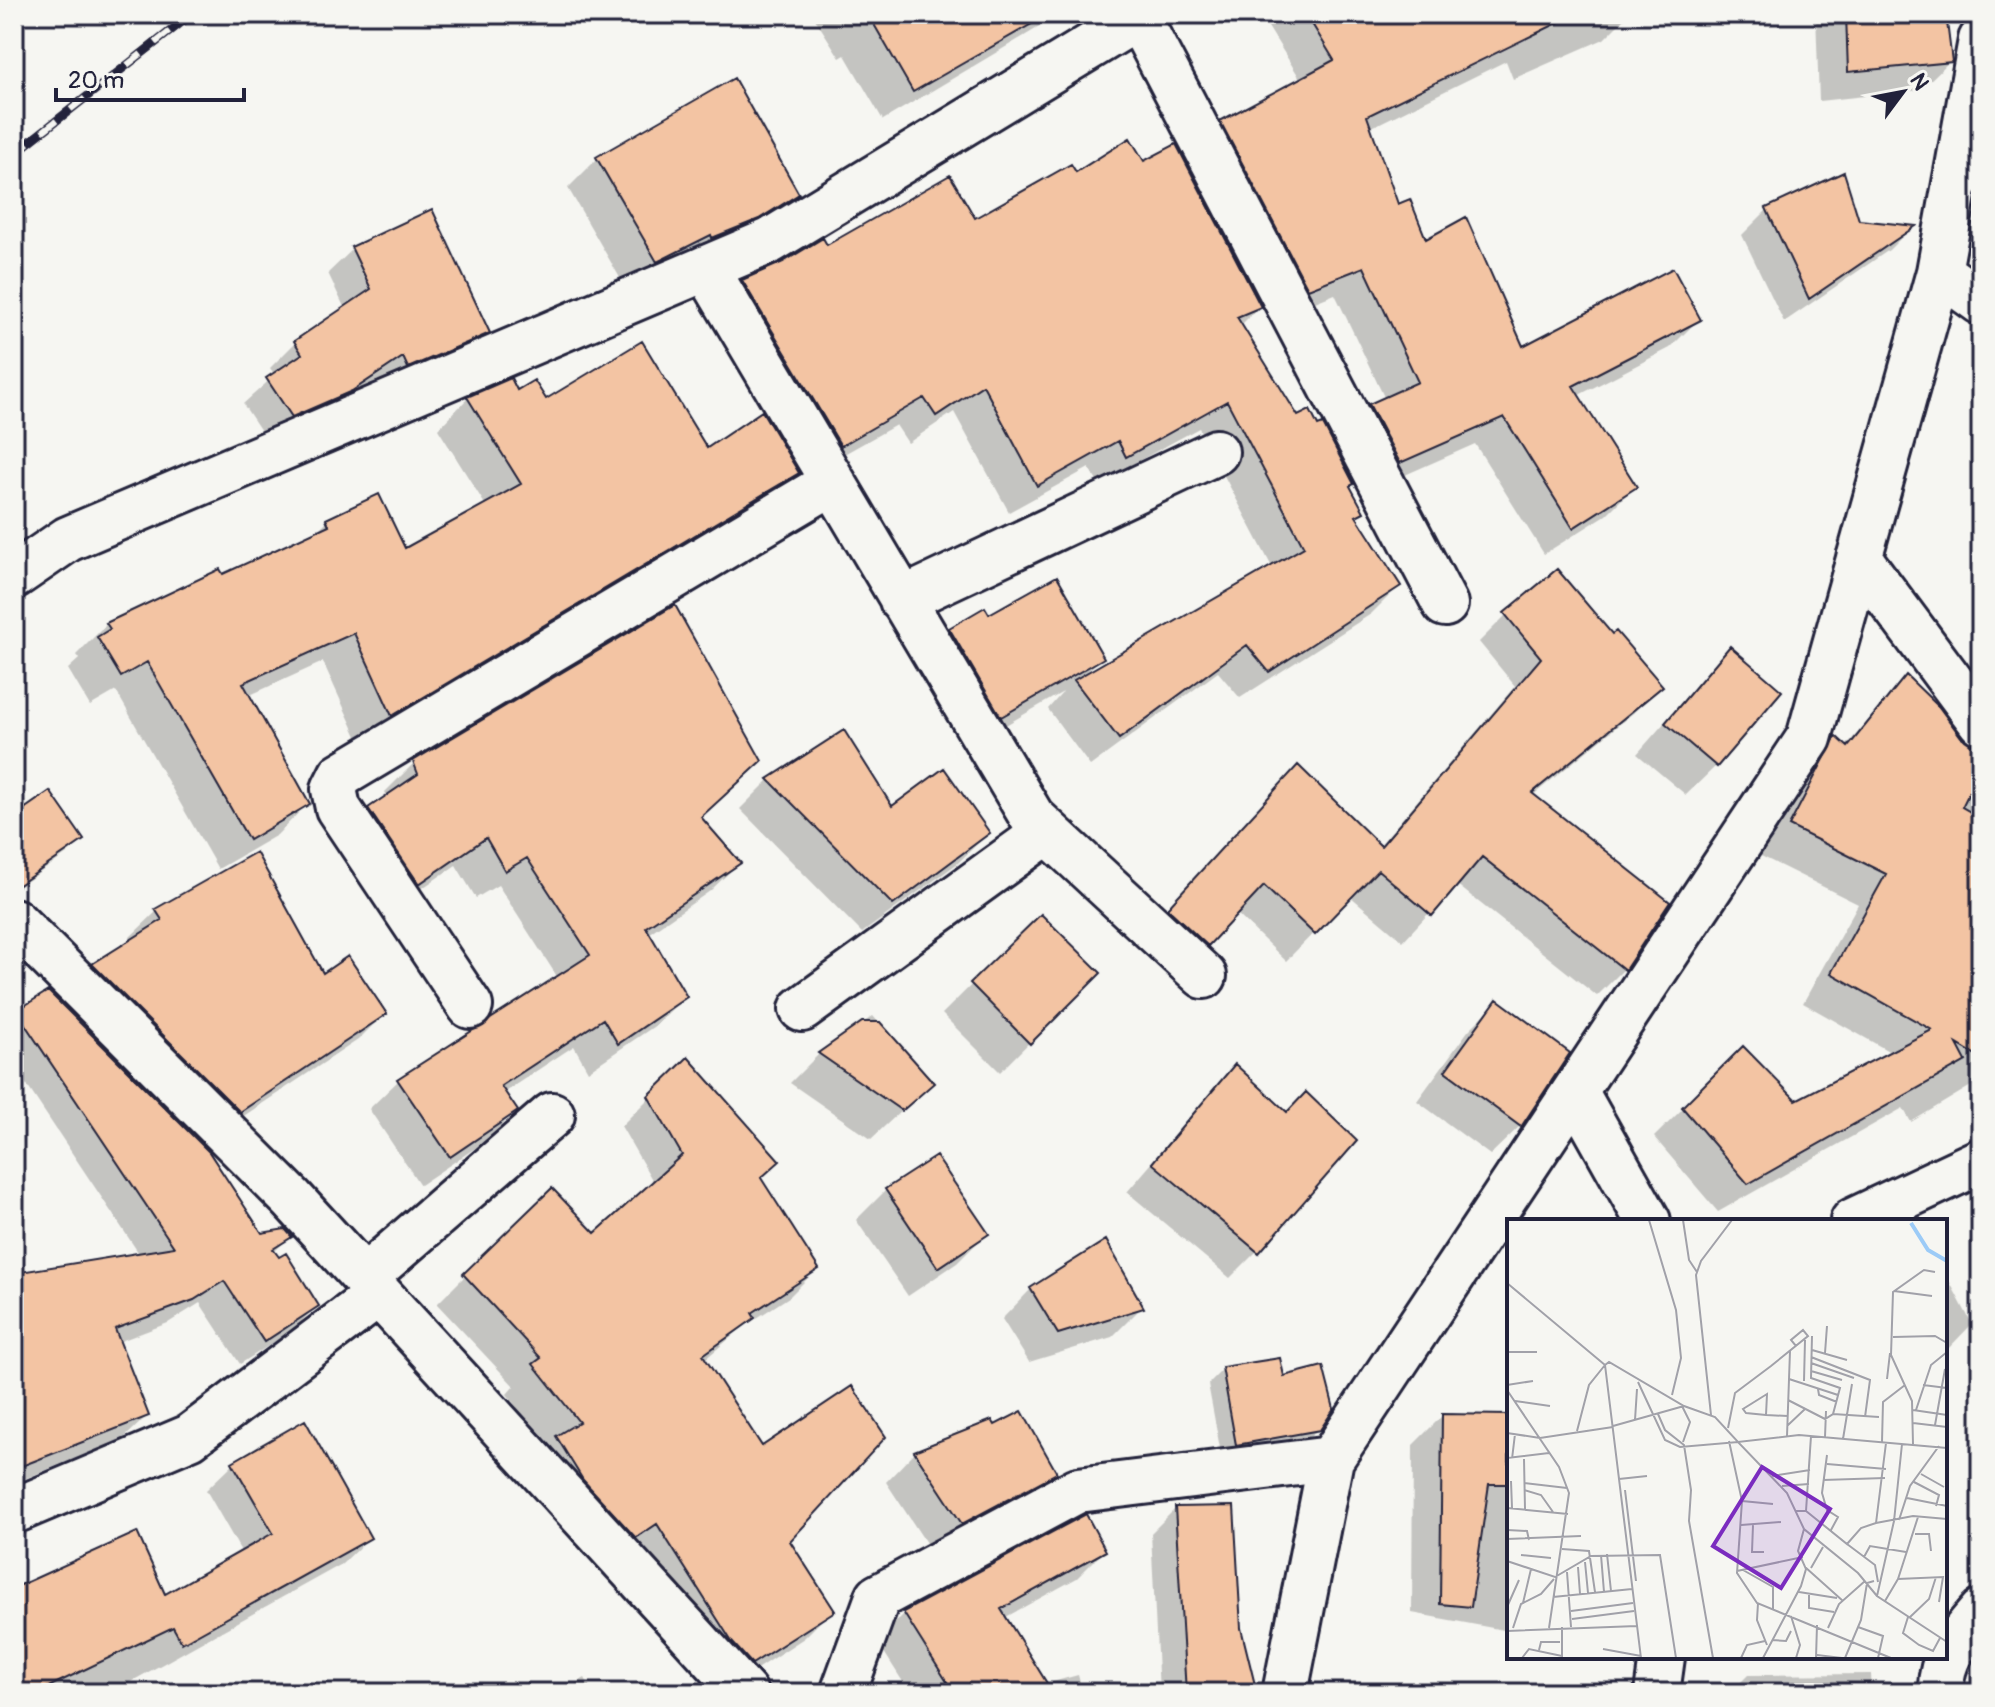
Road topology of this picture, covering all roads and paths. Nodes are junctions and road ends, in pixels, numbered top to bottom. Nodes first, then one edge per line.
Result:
1 (1142, 16) edge
2 (1981, 40) edge
3 (706, 268) junction
4 (1939, 272) junction
5 (1981, 302) edge
6 (1216, 452) dead end
7 (833, 482) junction
8 (1859, 558) junction
9 (14, 576) edge
10 (902, 600) junction
11 (1445, 604) dead end
12 (1981, 722) edge
13 (1045, 833) junction
14 (14, 921) edge
15 (1204, 976) dead end
16 (470, 1006) dead end
17 (802, 1009) dead end
18 (1575, 1091) junction
19 (552, 1115) dead end
20 (1981, 1161) edge
21 (1647, 1219) edge
22 (1857, 1219) edge
23 (372, 1286) junction
24 (1331, 1459) junction
25 (14, 1511) edge
26 (1981, 1612) edge
27 (1947, 1656) edge
28 (1662, 1659) edge
29 (1946, 1659) edge
30 (745, 1693) edge
31 (843, 1693) edge
32 (1285, 1693) edge
33 (1657, 1693) edge
34 (1941, 1693) edge

1 - 3 street
1 - 11 street
2 - 4 street
3 - 7 street
3 - 9 street
4 - 5 street
4 - 8 street
6 - 10 street
7 - 10 street
7 - 16 street
8 - 12 street
8 - 18 street
10 - 13 street
13 - 15 street
13 - 17 street
14 - 23 street
18 - 21 street
18 - 24 street
19 - 23 street
20 - 22 street
23 - 25 street
23 - 30 street
24 - 31 street
24 - 32 street
26 - 27 street
28 - 33 street
29 - 34 street

